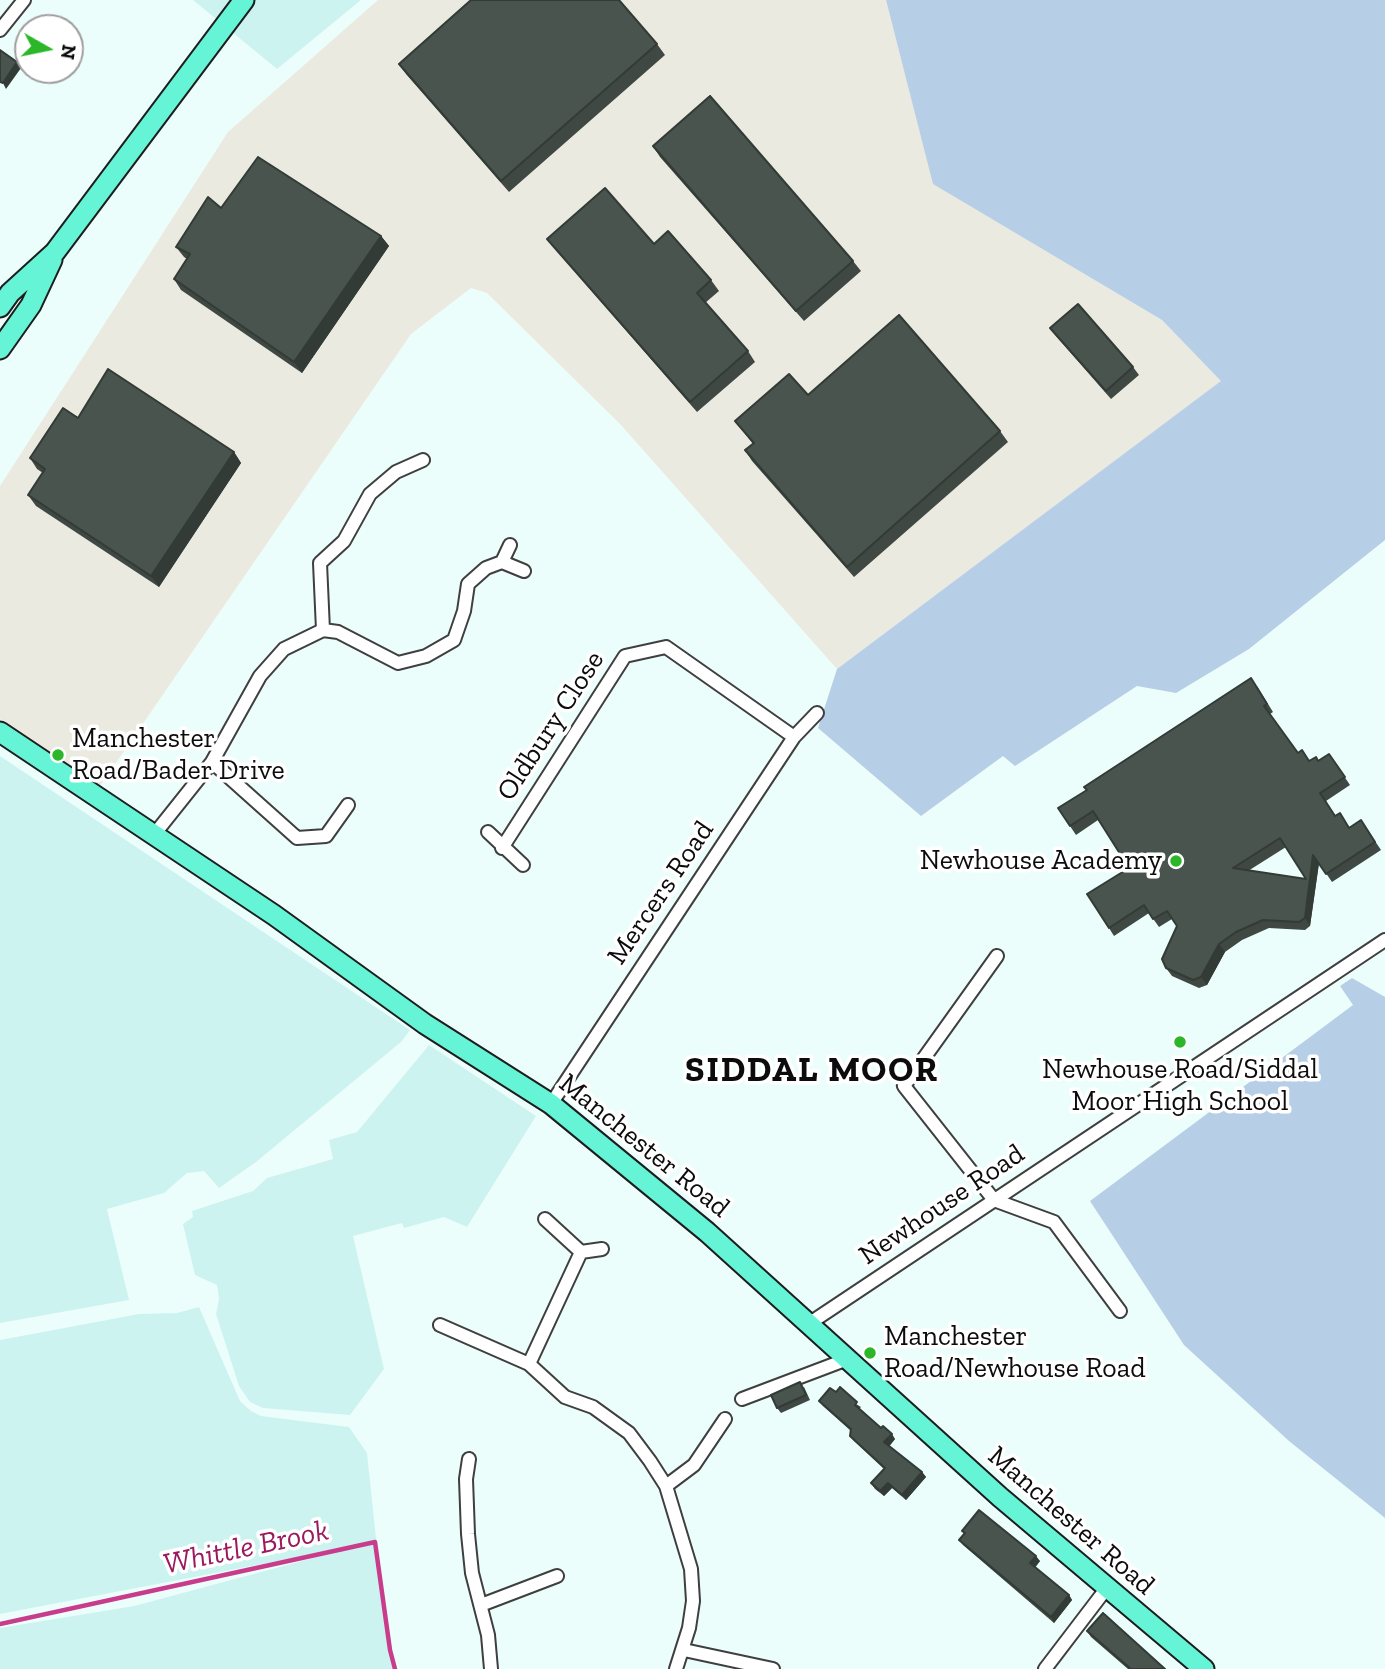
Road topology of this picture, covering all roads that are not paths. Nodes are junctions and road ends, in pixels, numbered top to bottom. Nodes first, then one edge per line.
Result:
1 (24, 0) edge
2 (244, 0) edge
3 (0, 30) edge
4 (55, 253) junction
5 (0, 307) edge
6 (0, 349) edge
7 (423, 460) dead end
8 (510, 545) dead end
9 (502, 562) junction
10 (524, 571) dead end
11 (323, 630) junction
12 (817, 713) dead end
13 (0, 732) edge
14 (794, 737) junction
15 (212, 762) junction
16 (348, 805) dead end
17 (488, 832) dead end
18 (153, 835) junction
19 (502, 848) junction
20 (523, 865) dead end
21 (1385, 940) edge
22 (998, 956) dead end
23 (551, 1104) junction
24 (994, 1200) junction
25 (545, 1219) dead end
26 (602, 1249) dead end
27 (581, 1252) junction
28 (1120, 1311) dead end
29 (440, 1325) dead end
30 (807, 1325) junction
31 (845, 1360) junction
32 (529, 1364) junction
33 (742, 1399) dead end
34 (725, 1419) dead end
35 (709, 1443) junction
36 (722, 1452) dead end
37 (469, 1459) dead end
38 (666, 1486) junction
39 (557, 1576) dead end
40 (1106, 1589) junction
41 (481, 1605) junction
42 (684, 1650) junction
43 (491, 1669) edge
44 (676, 1669) edge
45 (773, 1669) edge
46 (1045, 1669) edge
47 (1204, 1669) edge

1 - 3 street
2 - 4 main road
4 - 5 main road
4 - 6 main road
7 - 11 street
8 - 9 street
9 - 10 street
9 - 11 street
11 - 15 street
12 - 14 street, Mercers Road
13 - 18 main road, Manchester Road
14 - 19 street, Oldbury Close
14 - 23 street, Mercers Road
15 - 16 street
15 - 18 street
17 - 19 street
18 - 23 main road, Manchester Road
19 - 20 street
21 - 24 street, Newhouse Road
22 - 24 street
23 - 30 main road, Manchester Road
24 - 28 street
24 - 30 street, Newhouse Road
25 - 27 street
26 - 27 street
27 - 32 street
29 - 32 street
30 - 31 main road, Manchester Road
31 - 33 street
31 - 40 main road, Manchester Road
32 - 38 street
34 - 35 street
35 - 36 street
35 - 38 street
37 - 41 street
38 - 42 street
39 - 41 street
40 - 46 street
40 - 47 main road, Manchester Road
41 - 43 street
42 - 44 street
42 - 45 street

